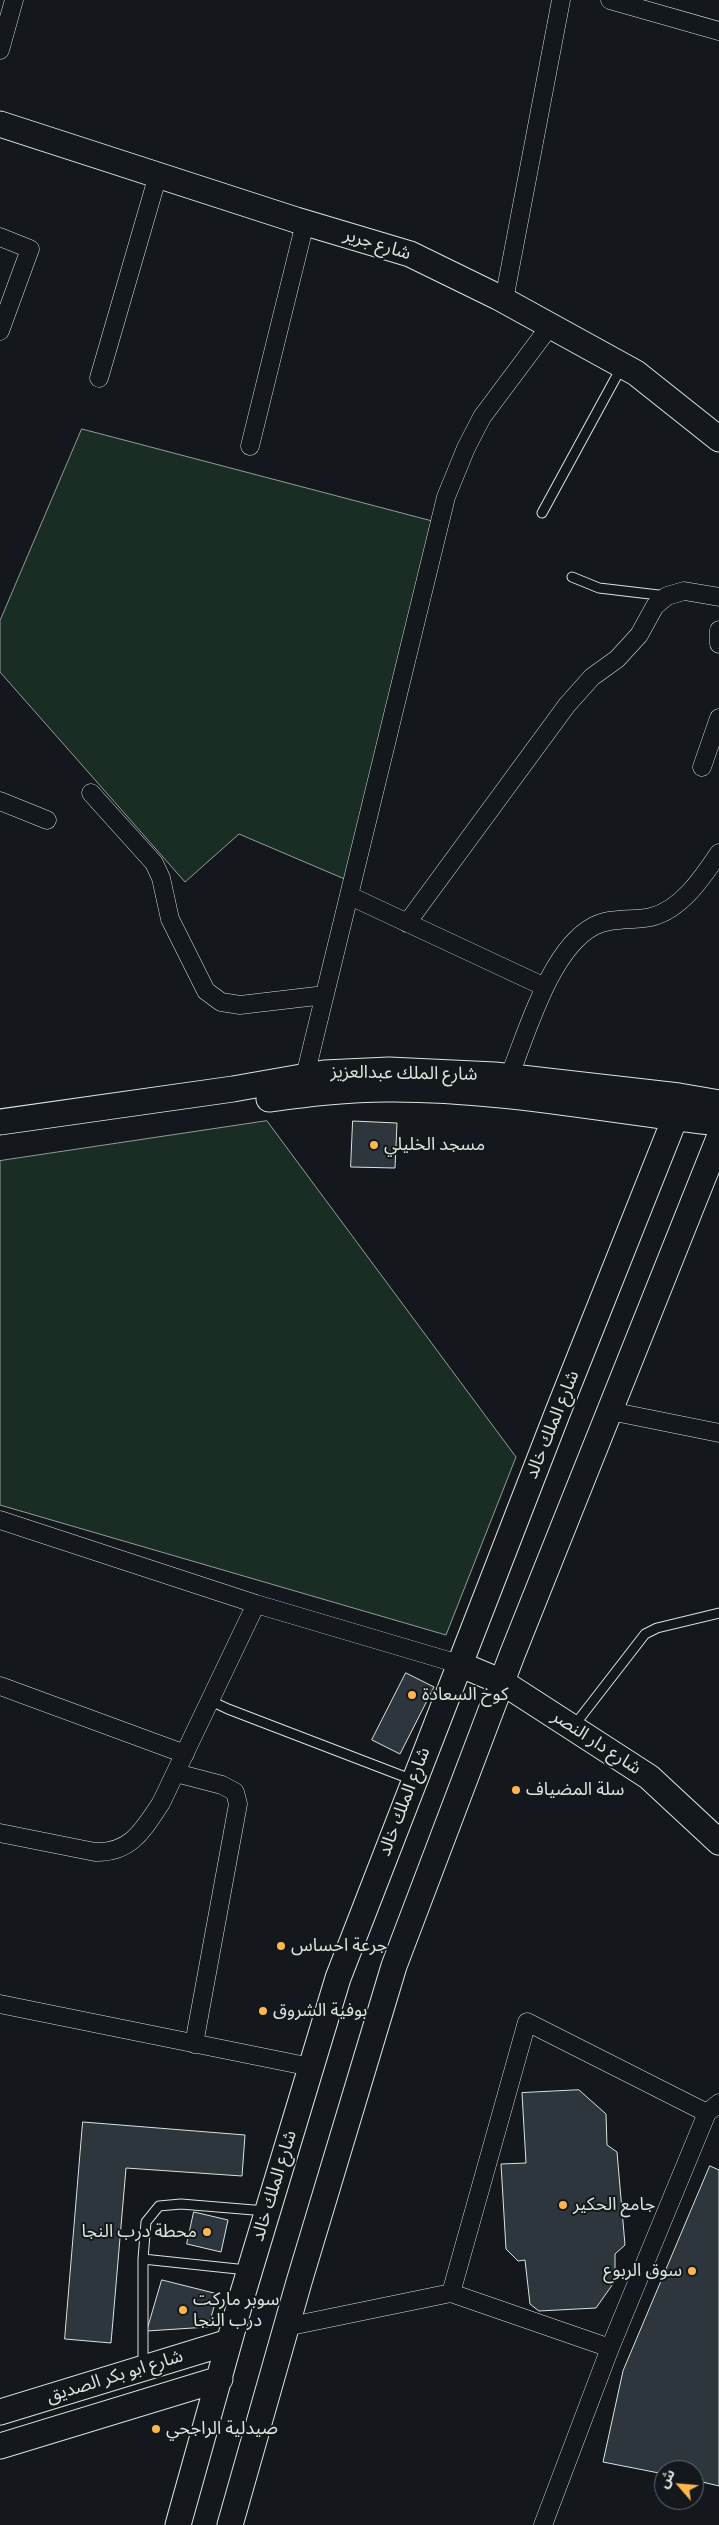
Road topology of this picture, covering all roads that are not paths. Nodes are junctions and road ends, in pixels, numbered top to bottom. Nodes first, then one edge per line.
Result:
1 (14, 0) edge
2 (561, 0) edge
3 (610, 0) edge
4 (719, 31) edge
5 (0, 50) edge
6 (0, 124) edge
7 (158, 175) junction
8 (305, 223) junction
9 (0, 237) edge
10 (504, 300) junction
11 (550, 326) junction
12 (0, 331) edge
13 (622, 365) junction
14 (99, 378) dead end
15 (719, 439) edge
16 (250, 446) dead end
17 (542, 512) dead end
18 (572, 577) dead end
19 (667, 596) junction
20 (719, 597) edge
21 (719, 630) edge
22 (719, 644) edge
23 (719, 718) edge
24 (702, 767) dead end
25 (92, 793) dead end
26 (0, 800) edge
27 (47, 820) dead end
28 (719, 853) edge
29 (350, 896) junction
30 (407, 923) junction
31 (545, 987) junction
32 (325, 995) junction
33 (305, 1076) junction
34 (510, 1077) junction
35 (719, 1103) edge
36 (677, 1107) junction
37 (0, 1122) edge
38 (719, 1123) edge
39 (719, 1138) edge
40 (0, 1139) edge
41 (610, 1411) junction
42 (719, 1433) edge
43 (0, 1520) edge
44 (256, 1604) junction
45 (719, 1613) edge
46 (459, 1664) junction
47 (502, 1682) junction
48 (0, 1686) edge
49 (211, 1701) junction
50 (573, 1728) junction
51 (185, 1754) junction
52 (176, 1773) junction
53 (414, 1780) junction
54 (0, 1833) edge
55 (719, 1842) edge
56 (0, 2004) edge
57 (194, 2044) junction
58 (311, 2067) junction
59 (713, 2108) edge
60 (268, 2211) junction
61 (143, 2260) junction
62 (250, 2270) junction
63 (451, 2293) junction
64 (286, 2328) junction
65 (229, 2342) junction
66 (610, 2348) junction
67 (143, 2368) junction
68 (220, 2379) junction
69 (0, 2412) edge
70 (0, 2446) edge
71 (178, 2525) edge
72 (230, 2525) edge
73 (543, 2525) edge

1 - 5 street
2 - 10 street
3 - 4 street
6 - 7 main road, شارع جرير
7 - 8 main road, شارع جرير
7 - 14 street
8 - 10 main road, شارع جرير
8 - 16 street
9 - 12 street
10 - 11 main road, شارع جرير
11 - 13 main road, شارع جرير
11 - 29 street
13 - 15 main road, شارع جرير
13 - 17 lane
18 - 19 lane
19 - 20 street
19 - 30 street
21 - 22 street
23 - 24 street
25 - 32 street
26 - 27 street
28 - 31 street
29 - 30 street
29 - 32 street
30 - 31 street
31 - 34 street
32 - 33 street
33 - 34 main road, شارع الملك عبدالعزيز
33 - 37 main road, شارع الملك عبدالعزيز
34 - 36 main road, شارع الملك عبدالعزيز
35 - 36 main road, شارع الملك عبدالعزيز
36 - 38 main road, شارع الملك عبدالعزيز
36 - 40 main road, شارع الملك عبدالعزيز
36 - 46 main road, شارع الملك خالد
39 - 41 main road
41 - 42 street
41 - 47 main road
43 - 44 street
44 - 46 street
44 - 49 street
45 - 50 lane
46 - 47 main road, شارع دار النصر
46 - 53 main road, شارع الملك خالد
47 - 50 main road, شارع دار النصر
47 - 64 main road
48 - 51 street
49 - 51 street
49 - 53 lane
50 - 55 main road, شارع دار النصر
51 - 52 street
52 - 54 street
52 - 57 street
53 - 58 main road, شارع الملك خالد
56 - 57 street
57 - 58 street
58 - 60 main road, شارع الملك خالد
59 - 63 street
59 - 66 street
60 - 61 lane
60 - 62 main road, شارع الملك خالد
61 - 62 lane
61 - 67 lane
62 - 65 main road, شارع الملك خالد
63 - 64 street
63 - 66 street
64 - 72 main road
65 - 67 main road, شارع ابو بكر الصديق
65 - 68 main road, شارع الملك خالد
66 - 73 street
67 - 69 main road, شارع ابو بكر الصديق
68 - 70 main road, شارع ابو بكر الصديق
68 - 71 main road, شارع الملك خالد

